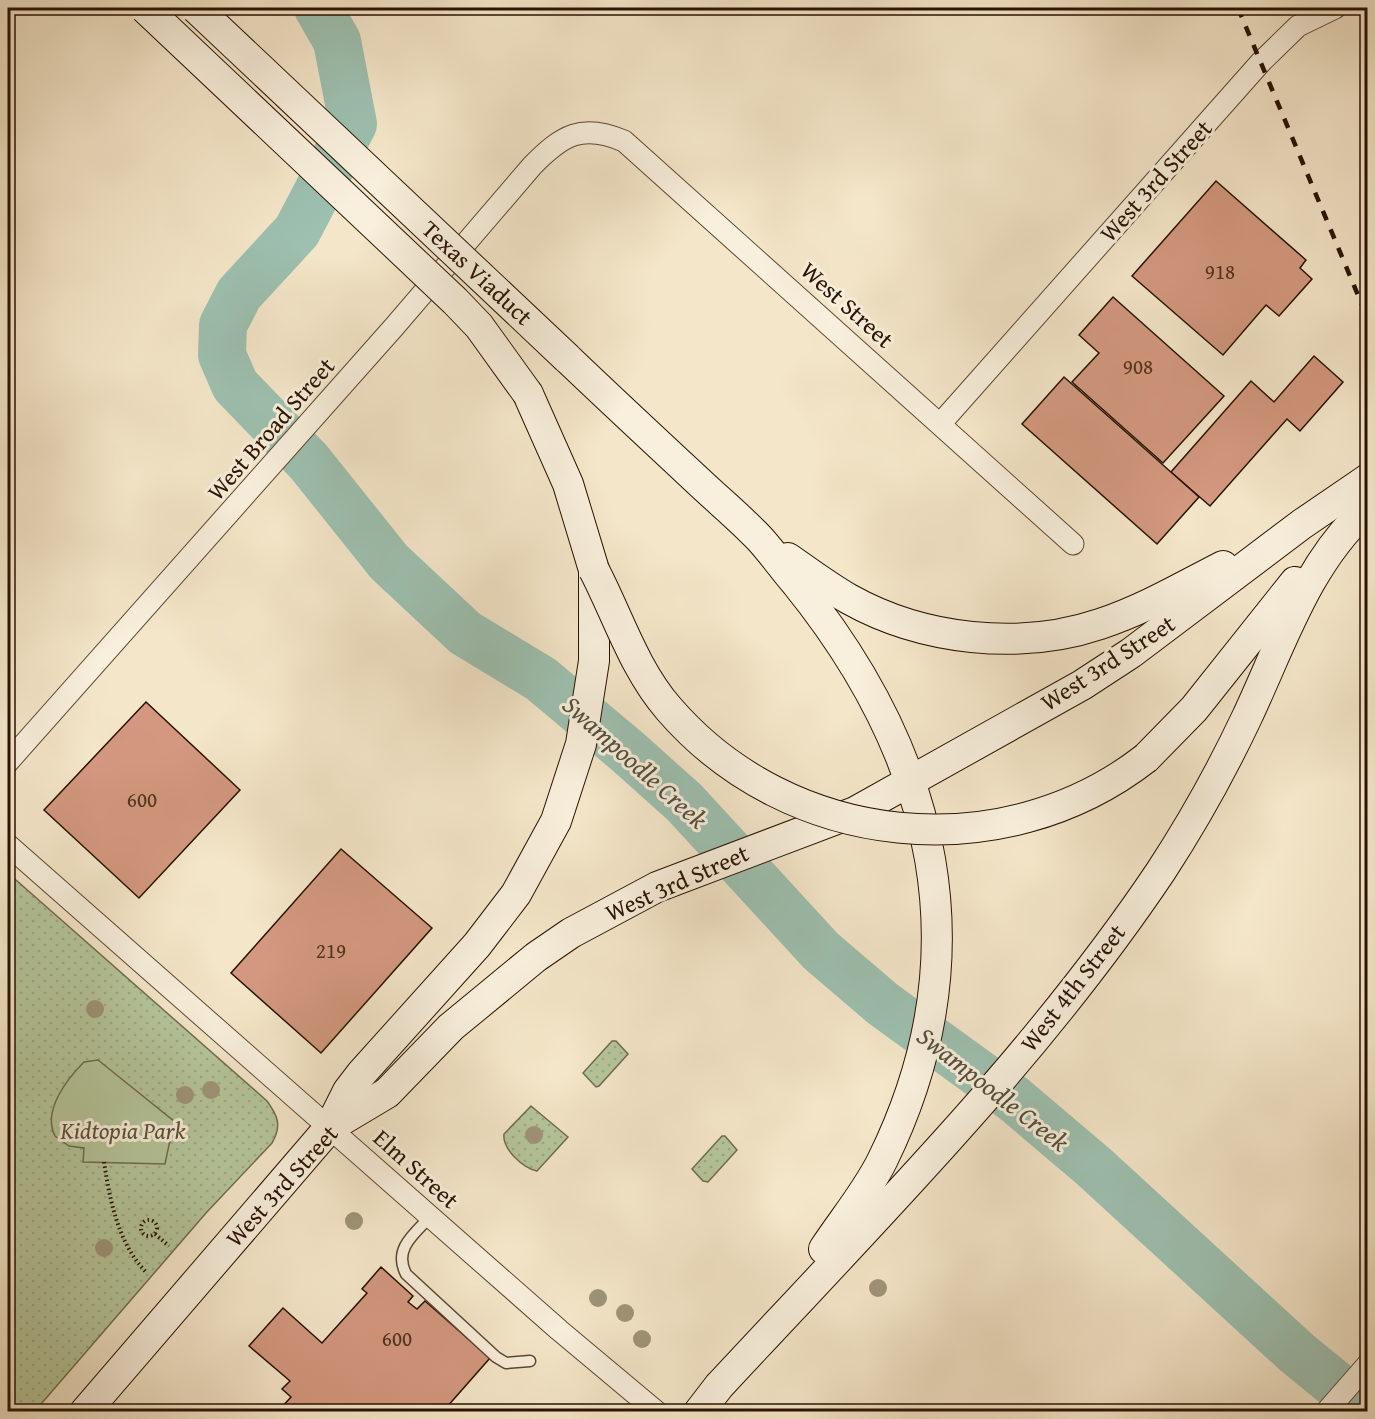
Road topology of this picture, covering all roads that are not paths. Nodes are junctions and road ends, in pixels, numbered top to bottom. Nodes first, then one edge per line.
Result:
1 (145, 8) edge
2 (196, 8) edge
3 (1335, 8) edge
4 (575, 133) joint
5 (941, 423) junction
6 (1368, 479) edge
7 (1368, 508) edge
8 (1302, 524) junction
9 (1343, 532) junction
10 (759, 538) junction
11 (1073, 543) dead end
12 (594, 570) junction
13 (8, 762) edge
14 (911, 782) junction
15 (8, 845) edge
16 (330, 1127) junction
17 (430, 1216) junction
18 (786, 1314) junction
19 (530, 1361) dead end
20 (1368, 1364) edge
21 (85, 1412) edge
22 (657, 1412) edge
23 (699, 1412) edge
24 (1326, 1412) edge

1 - 12 main road, Texas Viaduct, bridge
2 - 10 main road, Texas Viaduct, bridge
3 - 5 street, West 3rd Street
4 - 5 street, West Street
4 - 13 street, West Broad Street
5 - 11 street, West Street
6 - 8 main road, West 3rd Street
7 - 9 main road, West 4th Street
8 - 10 main road
8 - 14 main road, West 3rd Street
9 - 12 main road, bridge
9 - 18 main road, West 4th Street
10 - 14 main road
12 - 16 main road
14 - 16 main road, West 3rd Street
14 - 18 main road
15 - 16 street, Elm Street
16 - 17 street, Elm Street
16 - 21 main road, West 3rd Street
17 - 19 lane
17 - 22 street, Elm Street
18 - 23 main road, West 4th Street
20 - 24 street

